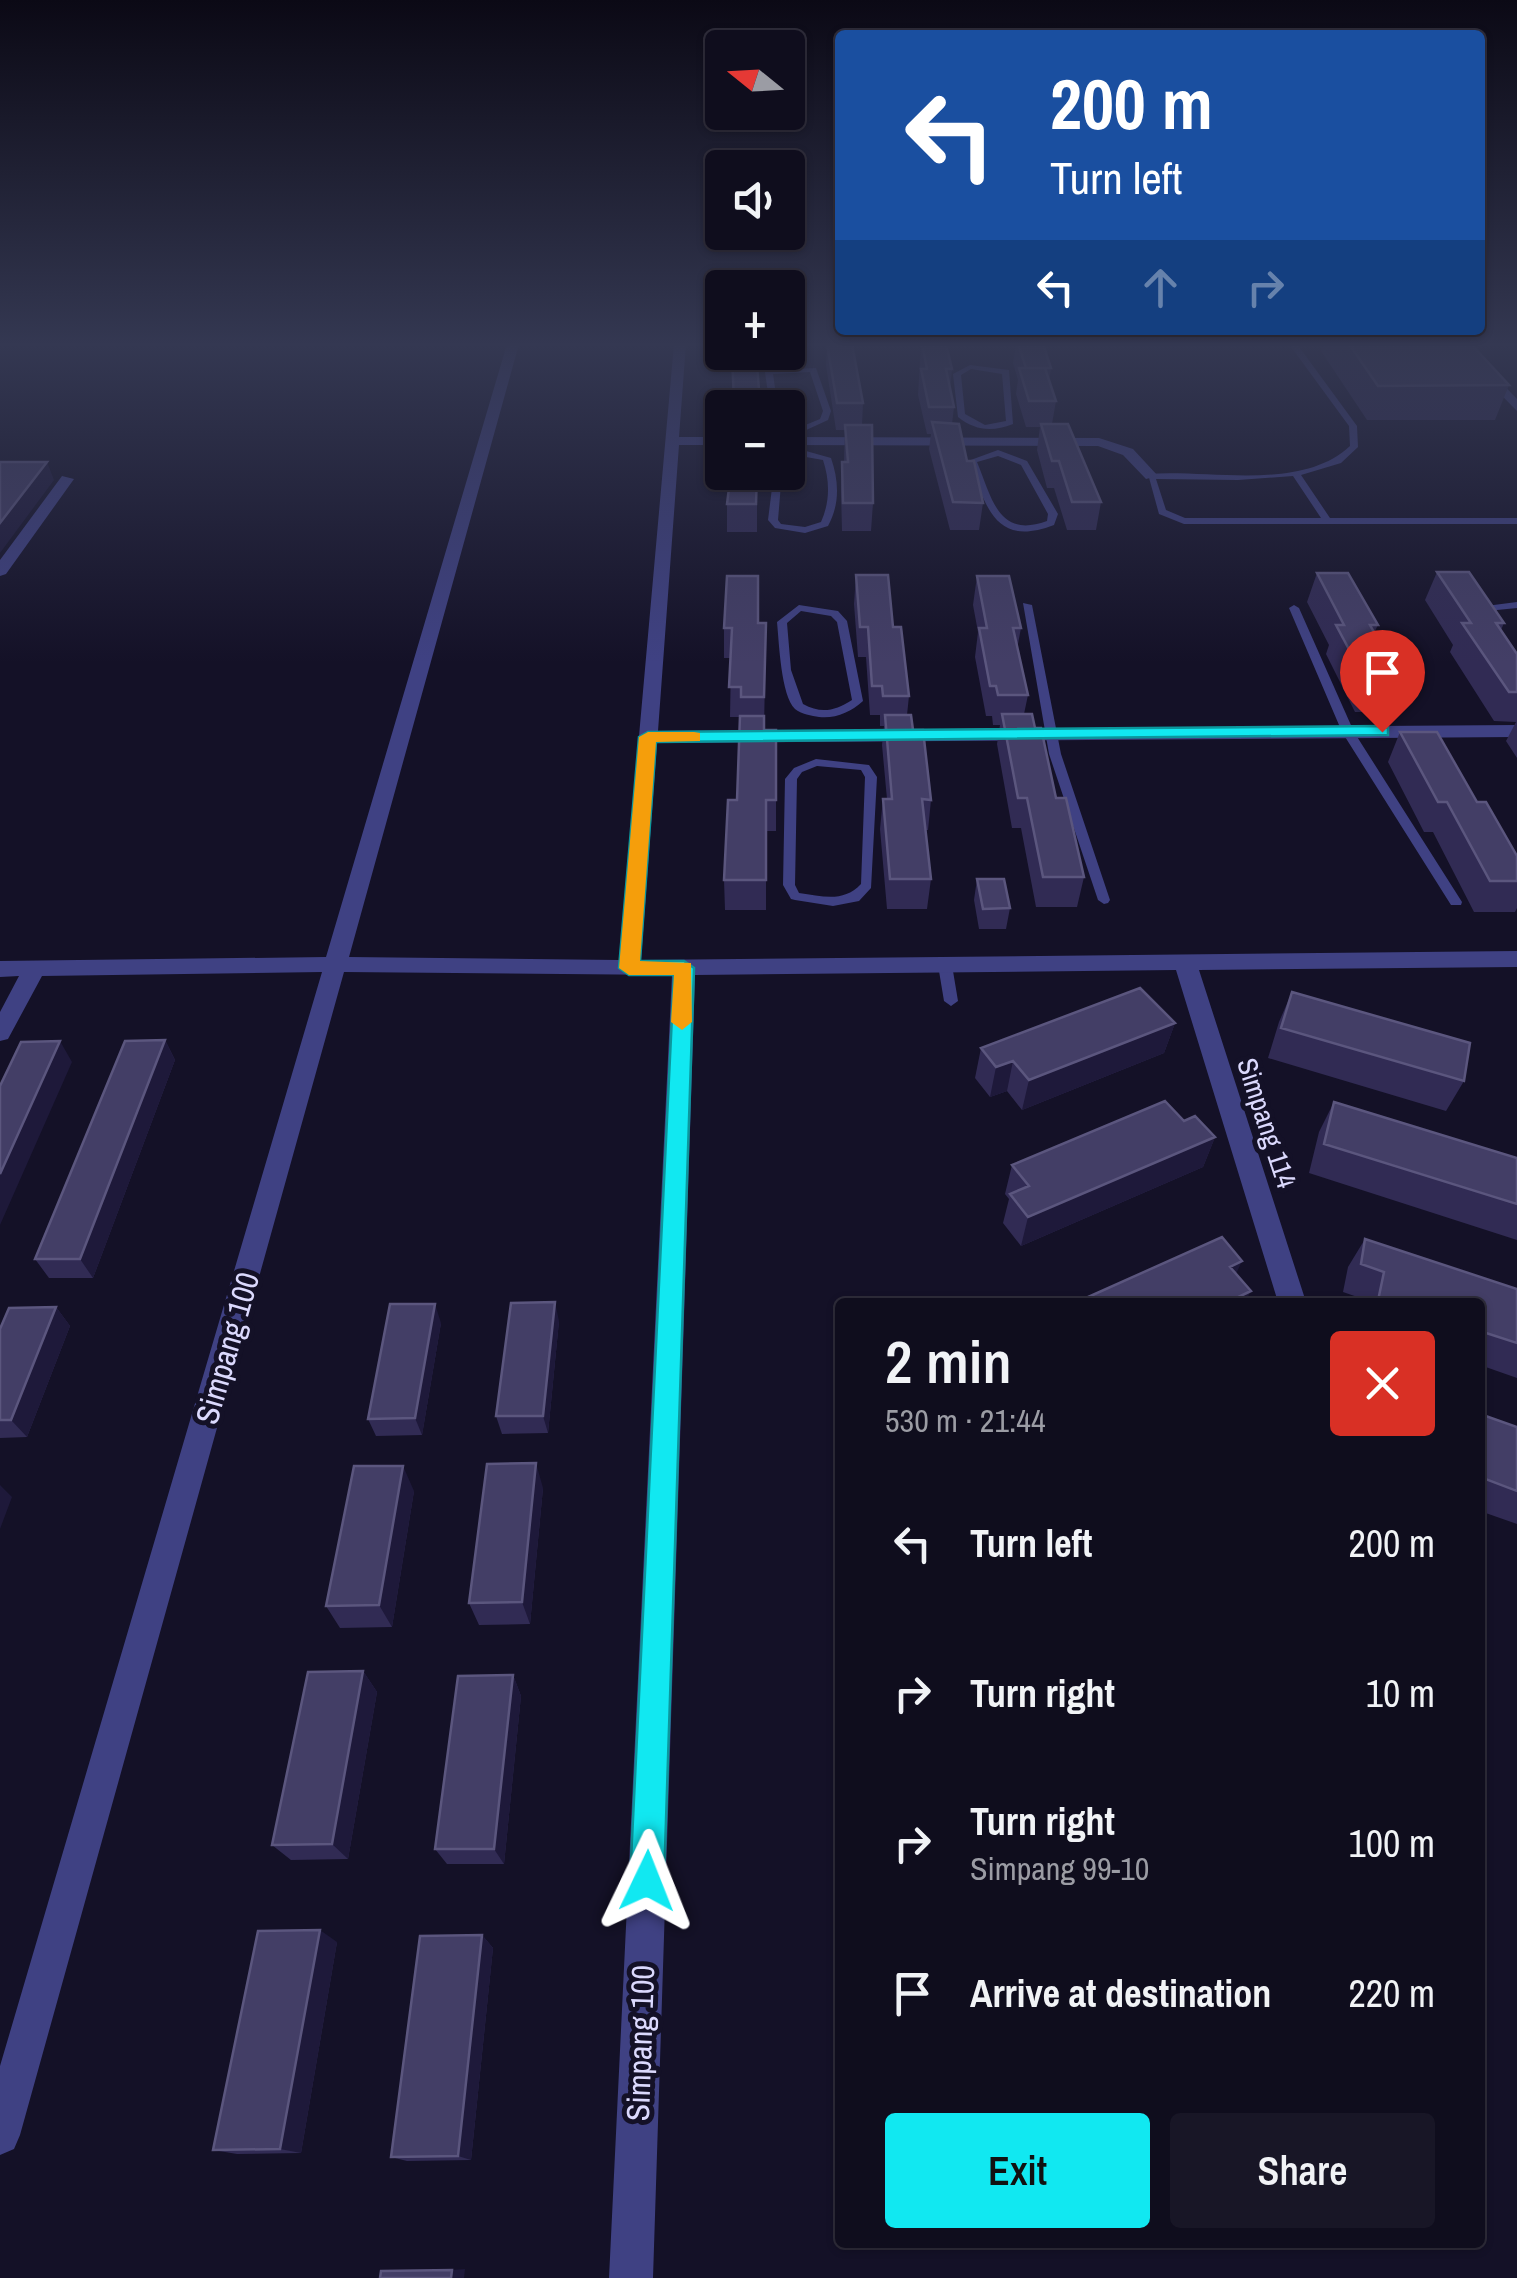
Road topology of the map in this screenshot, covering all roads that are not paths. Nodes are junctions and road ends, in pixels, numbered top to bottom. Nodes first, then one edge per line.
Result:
1 (483, 450) edge
2 (671, 450) edge
3 (817, 450) edge
4 (983, 450) edge
5 (1007, 450) edge
6 (1123, 450) edge
7 (1351, 450) edge
8 (1296, 474) junction
9 (1152, 476) junction
10 (68, 479) dead end
11 (776, 490) edge
12 (1326, 518) junction
13 (1517, 521) edge
14 (0, 571) edge
15 (1517, 605) edge
16 (1027, 606) dead end
17 (1294, 608) dead end
18 (1492, 633) edge
19 (827, 715) junction
20 (1517, 730) edge
21 (1348, 732) junction
22 (1051, 734) junction
23 (831, 736) junction
24 (648, 737) junction
25 (833, 761) junction
26 (1104, 900) dead end
27 (1456, 902) dead end
28 (1517, 959) edge
29 (1185, 962) junction
30 (338, 964) junction
31 (945, 965) junction
32 (35, 968) junction
33 (629, 968) junction
34 (684, 968) junction
35 (0, 969) edge
36 (951, 1001) dead end
37 (0, 1033) edge
38 (1291, 1298) edge
39 (0, 2134) edge
40 (631, 2278) edge

1 - 30 street, Simpang 100
2 - 24 street
3 - 11 lane
4 - 5 lane
6 - 9 street
7 - 8 lane
8 - 9 lane
8 - 12 lane
9 - 12 lane
10 - 14 street
12 - 13 lane
15 - 18 lane
16 - 22 lane
17 - 21 lane
19 - 19 lane
19 - 23 lane
20 - 21 street
21 - 22 street
21 - 27 lane
22 - 23 street
22 - 26 lane
23 - 24 street
23 - 25 lane
24 - 33 street
25 - 25 lane
28 - 29 street
29 - 31 street
29 - 38 street, Simpang 114
30 - 32 street
30 - 33 street
30 - 39 street, Simpang 100
31 - 34 street
31 - 36 lane
32 - 35 street
32 - 37 street
33 - 34 street
34 - 40 street, Simpang 100

